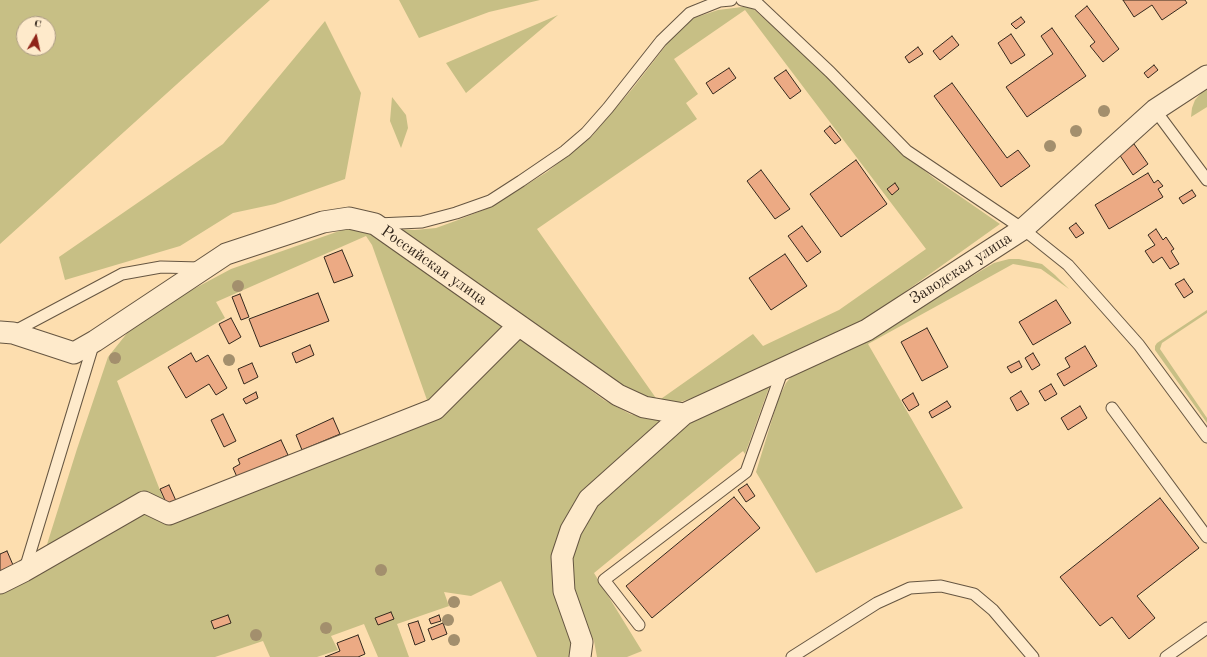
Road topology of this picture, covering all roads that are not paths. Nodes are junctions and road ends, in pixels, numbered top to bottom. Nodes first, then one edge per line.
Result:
1 (702, 0) edge
2 (731, 0) edge
3 (742, 0) edge
4 (690, 13) junction
5 (1207, 76) edge
6 (1155, 110) junction
7 (1207, 180) edge
8 (375, 224) junction
9 (1023, 229) junction
10 (205, 268) junction
11 (518, 326) junction
12 (6, 332) edge
13 (94, 341) junction
14 (783, 369) junction
15 (1112, 408) dead end
16 (684, 414) junction
17 (1207, 437) edge
18 (1207, 537) edge
19 (24, 571) junction
20 (0, 583) edge
21 (639, 625) dead end
22 (1207, 628) edge
23 (580, 657) edge
24 (792, 657) edge
25 (1033, 657) edge
26 (1166, 657) edge

1 - 4 lane
2 - 4 lane
3 - 9 lane
4 - 8 lane
5 - 6 street, Заводская улица
6 - 7 lane
6 - 9 street, Заводская улица
8 - 10 street, Российская улица
8 - 11 street, Российская улица
9 - 14 street, Заводская улица
9 - 17 lane
10 - 12 lane
10 - 13 street, Российская улица
11 - 16 street, Российская улица
11 - 19 street
12 - 13 street, Российская улица
13 - 19 lane
14 - 16 street, Заводская улица
14 - 21 lane
15 - 18 lane
16 - 23 street, Заводская улица
19 - 20 street
22 - 26 lane
24 - 25 lane

